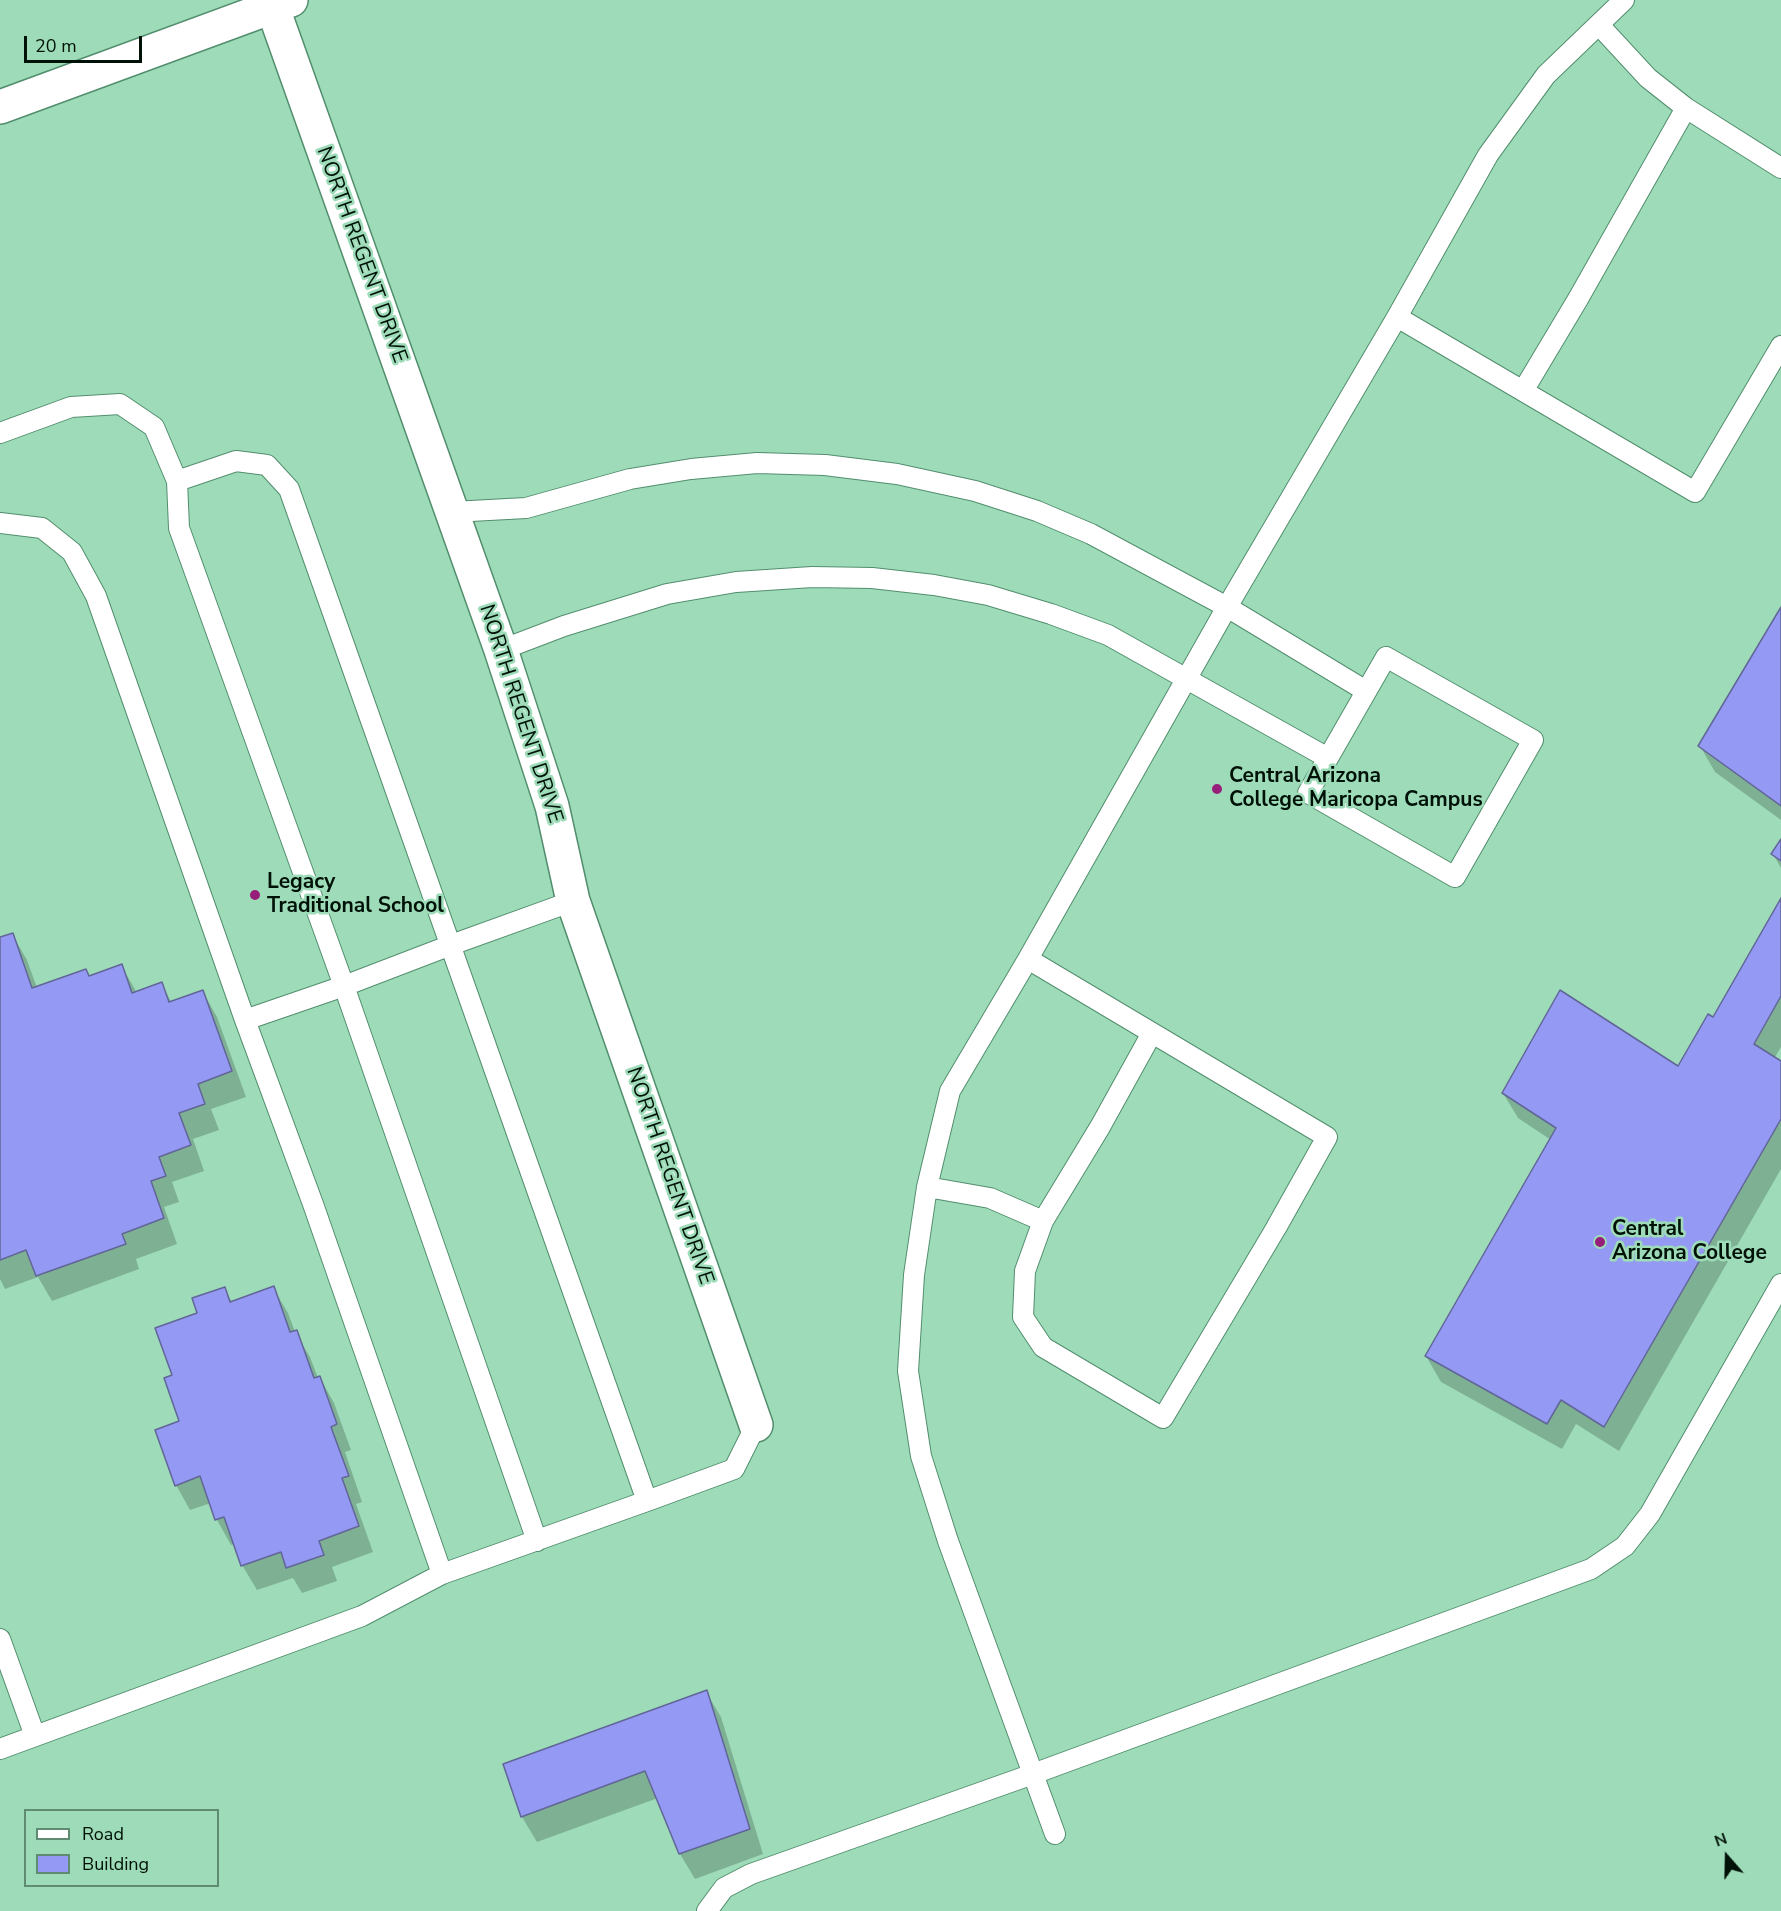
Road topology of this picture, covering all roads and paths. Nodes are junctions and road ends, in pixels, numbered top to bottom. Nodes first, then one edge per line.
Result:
1 (1624, 0) edge
2 (278, 2) edge
3 (1599, 25) junction
4 (0, 107) edge
5 (1686, 108) junction
6 (1781, 168) edge
7 (1397, 317) junction
8 (1781, 346) edge
9 (1523, 391) junction
10 (0, 434) edge
11 (177, 481) junction
12 (452, 512) junction
13 (0, 523) edge
14 (1227, 607) junction
15 (501, 650) junction
16 (1186, 680) junction
17 (1366, 692) junction
18 (1328, 758) junction
19 (573, 901) junction
20 (451, 945) junction
21 (1028, 959) junction
22 (344, 986) junction
23 (245, 1020) junction
24 (1152, 1033) junction
25 (927, 1187) junction
26 (1043, 1221) junction
27 (1781, 1284) edge
28 (756, 1425) joint
29 (647, 1501) junction
30 (537, 1541) junction
31 (442, 1574) junction
32 (0, 1639) edge
33 (35, 1736) junction
34 (0, 1749) edge
35 (1033, 1774) junction
36 (1055, 1834) dead end
37 (706, 1911) edge

1 - 3 lane
2 - 4 street
2 - 12 street, NORTH REGENT DRIVE
3 - 5 lane
3 - 7 lane
5 - 6 lane
5 - 9 lane
7 - 9 lane
7 - 14 lane
8 - 9 lane
10 - 11 lane
11 - 20 lane
11 - 22 lane
12 - 14 lane
12 - 15 street, NORTH REGENT DRIVE
13 - 23 lane
14 - 16 lane
14 - 17 lane
15 - 16 lane
15 - 19 street, NORTH REGENT DRIVE
16 - 18 lane
16 - 21 lane
17 - 18 lane
17 - 18 lane
19 - 20 lane
19 - 28 street, NORTH REGENT DRIVE
20 - 22 lane
20 - 29 lane
21 - 24 lane
21 - 25 lane
22 - 23 lane
22 - 30 lane
23 - 31 lane
24 - 26 lane
24 - 26 lane
25 - 26 lane
25 - 35 lane
27 - 35 lane
28 - 29 lane
29 - 30 lane
30 - 31 lane
31 - 33 lane
32 - 33 lane
33 - 34 lane
35 - 36 lane
35 - 37 lane

